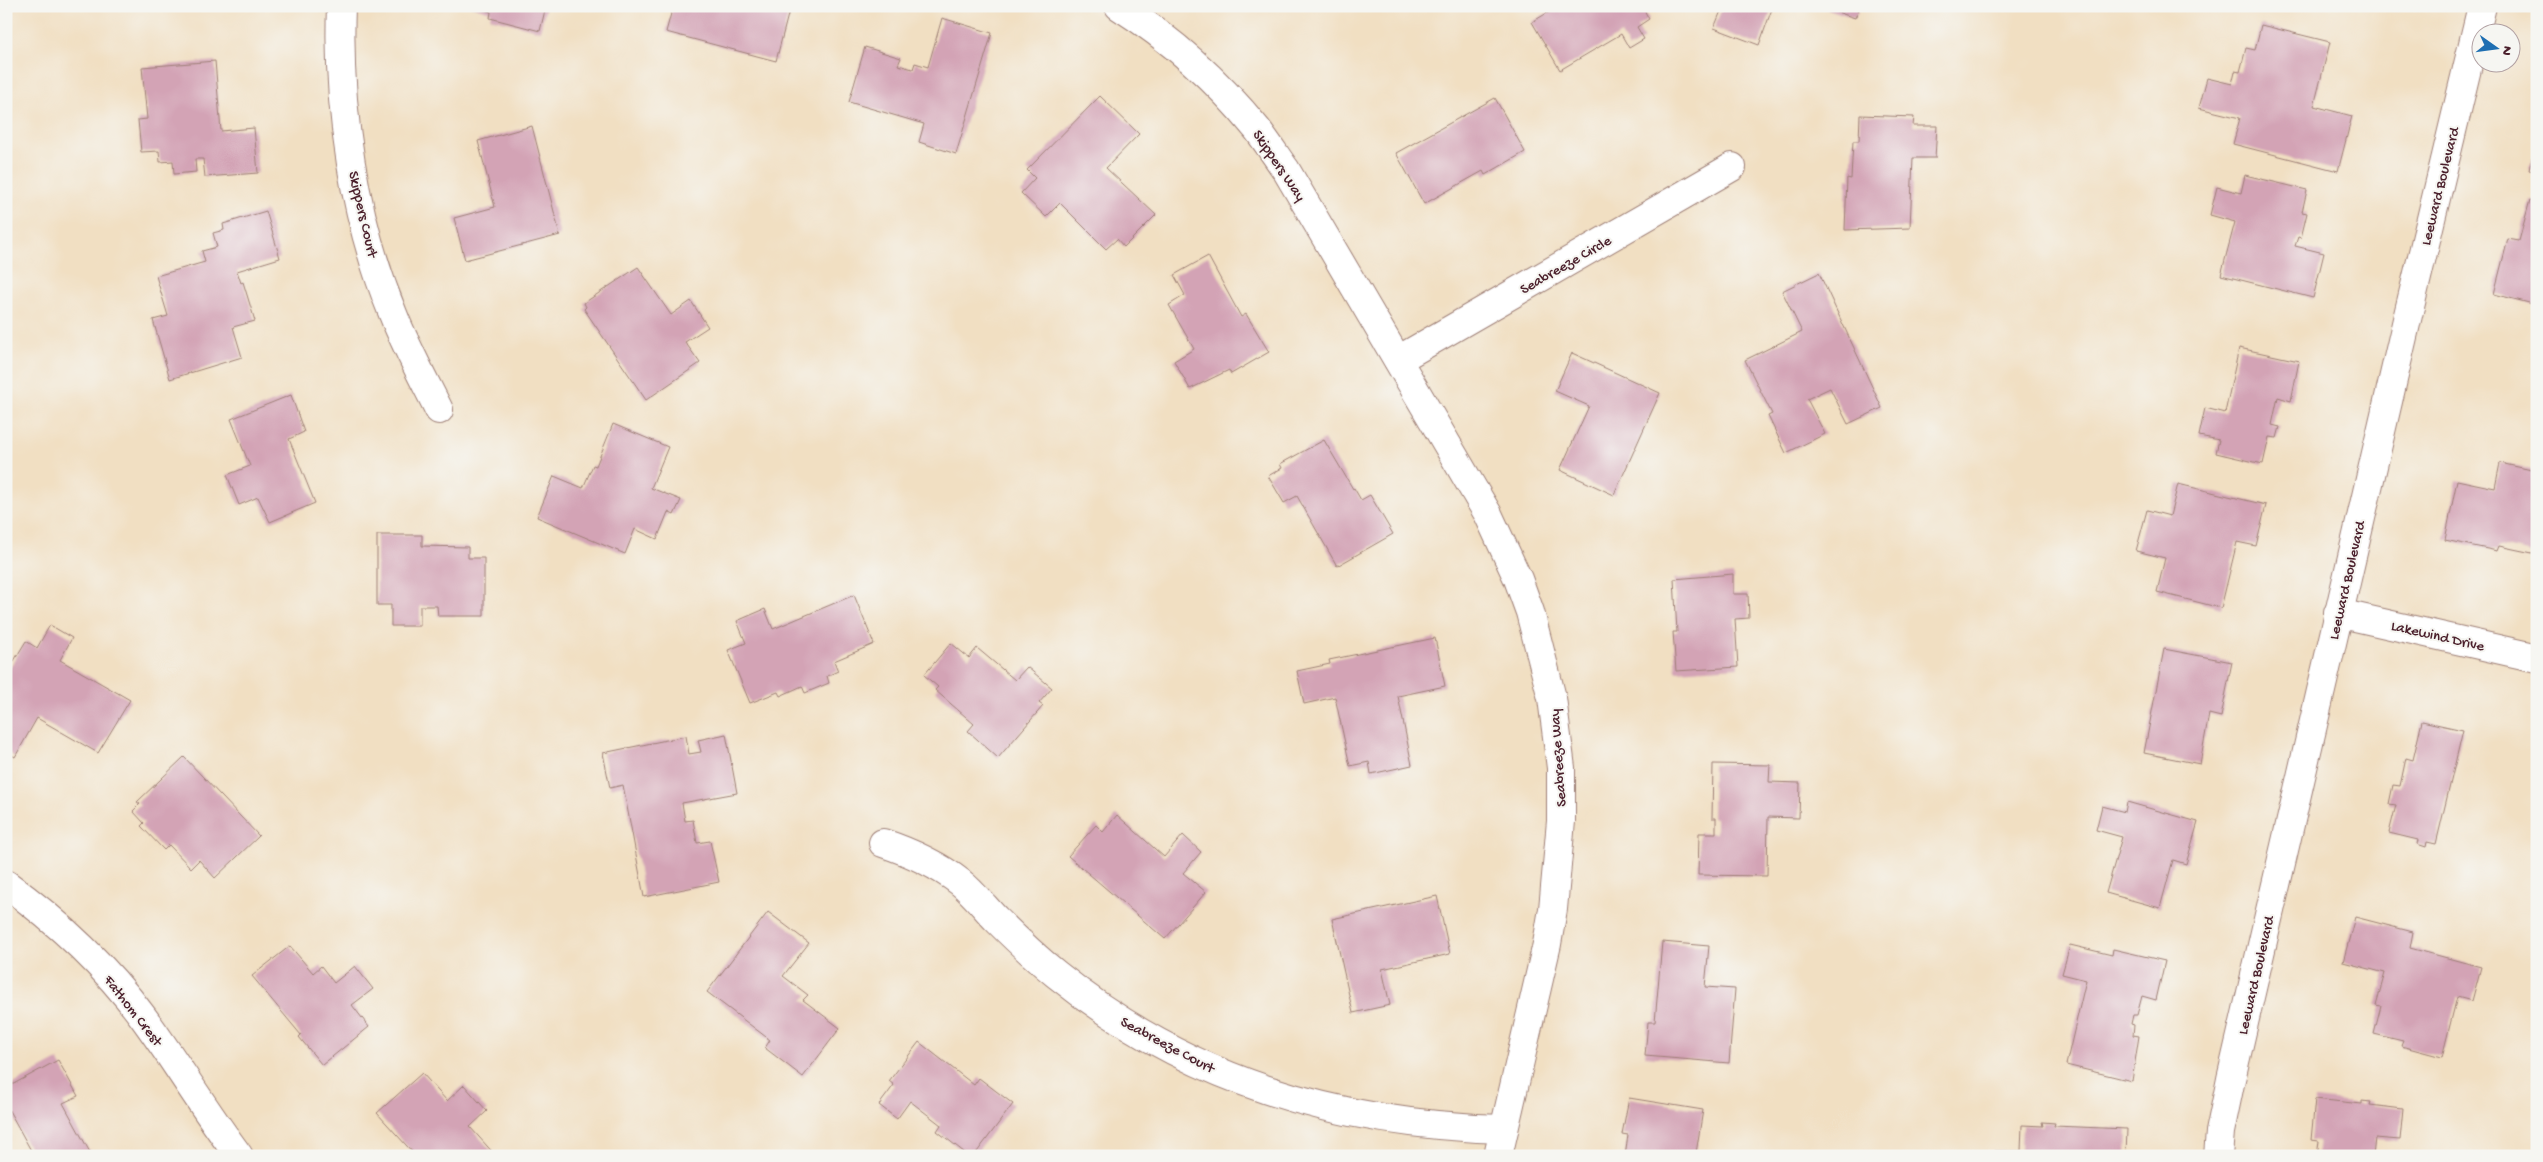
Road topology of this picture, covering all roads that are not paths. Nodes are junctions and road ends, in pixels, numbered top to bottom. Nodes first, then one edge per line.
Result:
1 (340, 6) edge
2 (1119, 6) edge
3 (2482, 6) edge
4 (1732, 167) dead end
5 (1398, 360) junction
6 (439, 410) dead end
7 (2338, 613) junction
8 (2537, 658) edge
9 (883, 844) dead end
10 (6, 884) edge
11 (1504, 1129) junction
12 (238, 1156) edge
13 (1498, 1156) edge
14 (2218, 1156) edge

1 - 6 street, Skippers Court
2 - 5 street, Skippers Way
3 - 7 street, Leeward Boulevard
4 - 5 street, Seabreeze Circle
5 - 11 street, Seabreeze Way
7 - 8 street, Lakewind Drive
7 - 14 street, Leeward Boulevard
9 - 11 street, Seabreeze Court
10 - 12 street, Fathom Crest
11 - 13 street, Seabreeze Way

